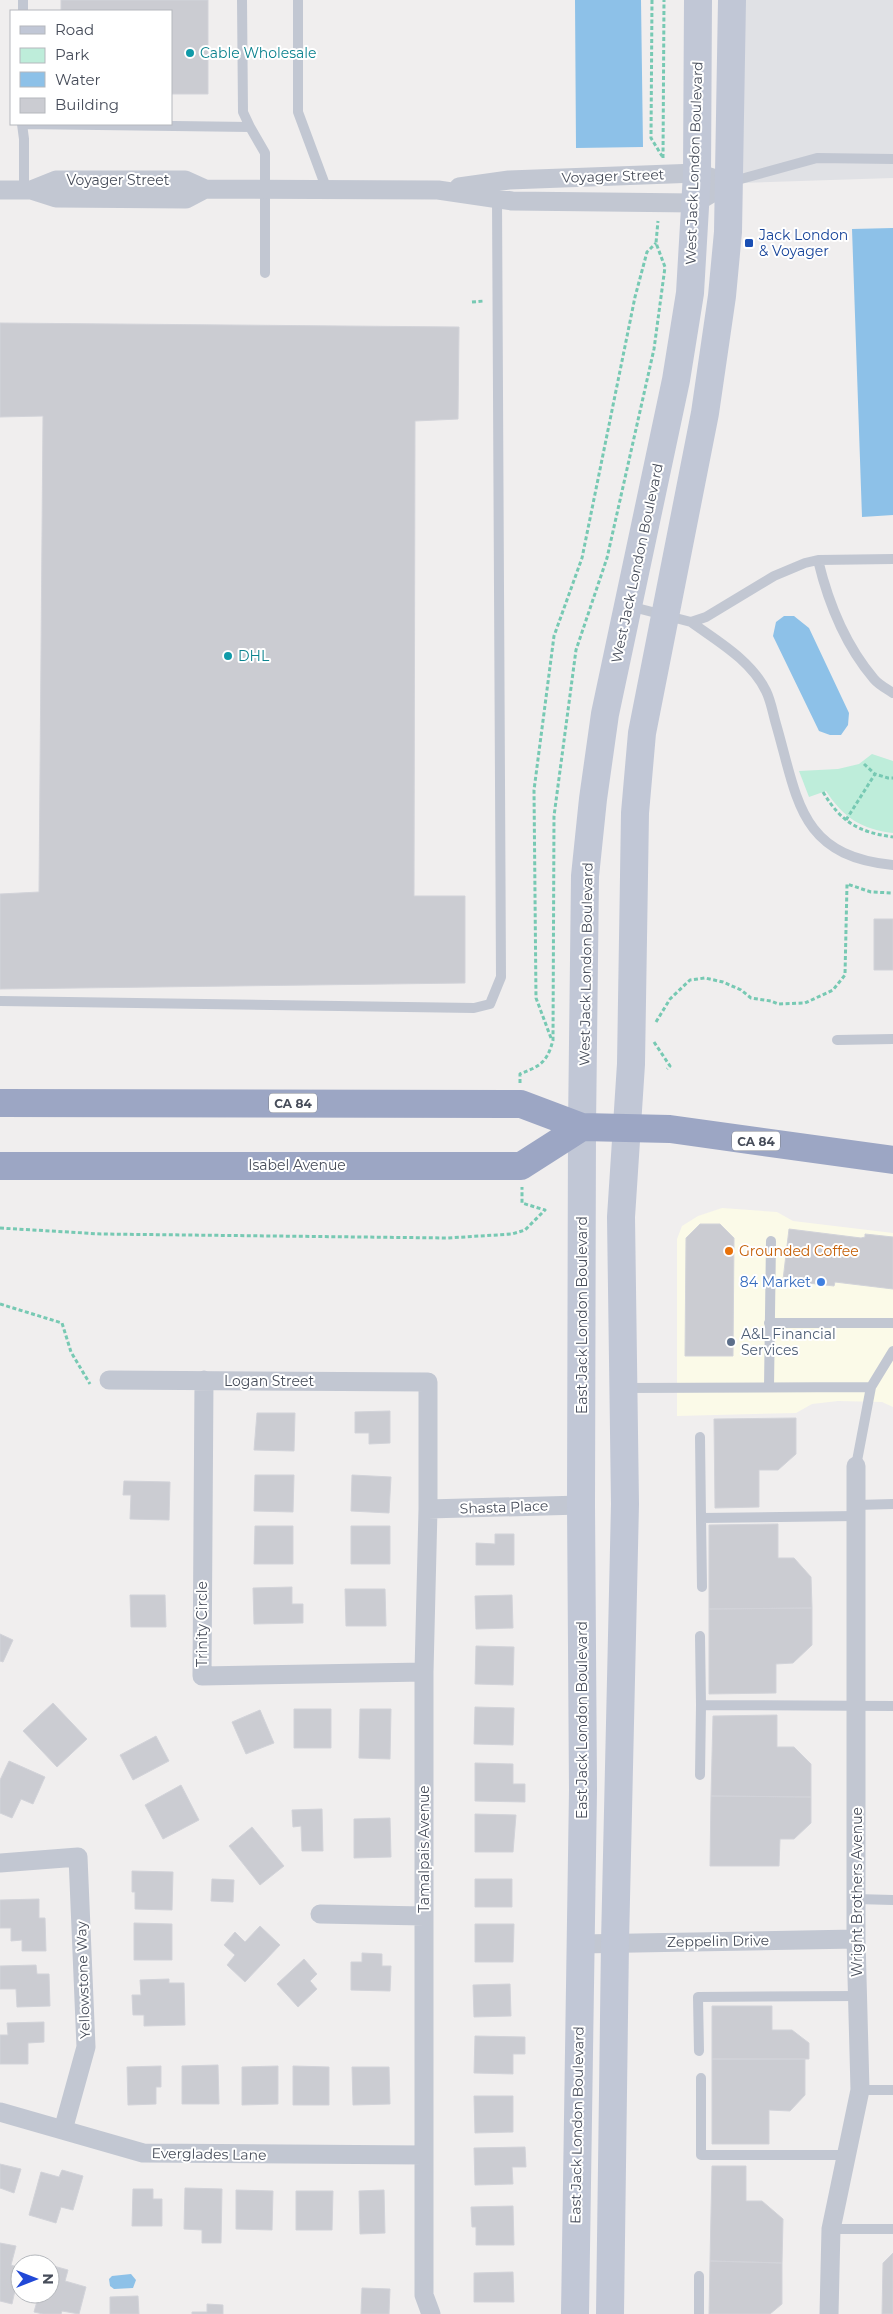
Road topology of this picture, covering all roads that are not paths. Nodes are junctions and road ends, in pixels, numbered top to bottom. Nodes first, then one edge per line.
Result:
1 (242, 0) edge
2 (298, 0) edge
3 (698, 0) edge
4 (732, 0) edge
5 (22, 125) edge
6 (79, 125) edge
7 (250, 128) junction
8 (893, 158) edge
9 (697, 173) junction
10 (729, 182) junction
11 (265, 189) junction
12 (0, 190) edge
13 (327, 190) junction
14 (438, 190) junction
15 (27, 191) junction
16 (497, 199) junction
17 (695, 203) junction
18 (265, 273) dead end
19 (893, 559) edge
20 (818, 560) junction
21 (628, 606) junction
22 (678, 618) junction
23 (893, 693) edge
24 (893, 864) edge
25 (0, 1001) edge
26 (893, 1039) edge
27 (838, 1040) dead end
28 (0, 1103) edge
29 (582, 1127) junction
30 (626, 1128) junction
31 (893, 1160) edge
32 (0, 1166) edge
33 (771, 1242) dead end
34 (770, 1323) junction
35 (893, 1323) edge
36 (893, 1351) edge
37 (204, 1380) junction
38 (428, 1382) joint
39 (101, 1383) road end
40 (768, 1387) junction
41 (871, 1387) junction
42 (623, 1388) junction
43 (700, 1437) dead end
44 (856, 1466) joint
45 (581, 1504) junction
46 (893, 1504) edge
47 (428, 1509) junction
48 (856, 1510) junction
49 (701, 1518) junction
50 (702, 1587) dead end
51 (700, 1636) dead end
52 (424, 1672) junction
53 (701, 1704) junction
54 (856, 1706) junction
55 (893, 1706) edge
56 (700, 1775) dead end
57 (0, 1863) edge
58 (856, 1899) junction
59 (893, 1900) edge
60 (320, 1914) dead end
61 (424, 1916) junction
62 (856, 1939) junction
63 (615, 1943) junction
64 (580, 1944) junction
65 (858, 1996) junction
66 (699, 2051) dead end
67 (701, 2078) dead end
68 (860, 2090) junction
69 (893, 2090) edge
70 (0, 2112) edge
71 (63, 2130) junction
72 (424, 2155) junction
73 (846, 2155) junction
74 (831, 2229) junction
75 (893, 2229) edge
76 (699, 2276) dead end
77 (431, 2314) edge
78 (575, 2314) edge
79 (610, 2314) edge
80 (700, 2314) edge
81 (829, 2314) edge

1 - 7 lane
2 - 13 lane
3 - 9 main road, West Jack London Boulevard
4 - 10 main road
5 - 15 lane
6 - 7 lane
7 - 11 lane
8 - 10 lane
9 - 10 street, Voyager Street
9 - 14 street, Voyager Street
9 - 17 main road, West Jack London Boulevard
10 - 17 street
10 - 22 main road
11 - 13 street, Voyager Street
11 - 15 street, Voyager Street
11 - 18 lane
12 - 15 street, Voyager Street
13 - 14 street, Voyager Street
14 - 16 street, Voyager Street
16 - 17 street, Voyager Street
16 - 25 lane
17 - 21 main road, West Jack London Boulevard
19 - 20 lane
20 - 22 lane
20 - 23 lane
21 - 22 lane
21 - 29 main road, West Jack London Boulevard
22 - 24 lane
22 - 30 main road
26 - 27 lane
28 - 29 highway, CA 84
29 - 30 highway, CA 84
29 - 32 highway, Isabel Avenue
29 - 45 main road, East Jack London Boulevard
30 - 31 highway, CA 84
30 - 42 main road
33 - 34 lane
34 - 35 lane
34 - 40 lane
36 - 41 lane
37 - 38 street, Logan Street
37 - 39 street, Logan Street
37 - 52 street, Trinity Circle
38 - 47 street, Tamalpais Avenue
40 - 41 lane
40 - 42 lane
41 - 44 lane
42 - 63 main road
43 - 49 lane
44 - 48 street, Wright Brothers Avenue
45 - 47 street, Shasta Place
45 - 64 main road, East Jack London Boulevard
46 - 48 lane
47 - 52 street, Tamalpais Avenue
48 - 49 lane
48 - 54 street, Wright Brothers Avenue
49 - 50 lane
51 - 53 lane
52 - 61 street, Tamalpais Avenue
53 - 54 lane
53 - 56 lane
54 - 55 lane
54 - 58 street, Wright Brothers Avenue
57 - 71 street, Yellowstone Way
58 - 59 lane
58 - 62 street, Wright Brothers Avenue
60 - 61 street
61 - 72 street, Tamalpais Avenue
62 - 63 street, Zeppelin Drive
62 - 65 street, Wright Brothers Avenue
63 - 64 street, Zeppelin Drive
63 - 79 main road
64 - 78 main road, East Jack London Boulevard
65 - 66 lane
65 - 68 street, Wright Brothers Avenue
67 - 73 lane
68 - 69 lane
68 - 73 street, Wright Brothers Avenue
70 - 71 street, Everglades Lane
71 - 72 street, Everglades Lane
72 - 77 street, Tamalpais Avenue
73 - 74 street, Wright Brothers Avenue
74 - 75 lane
74 - 81 street, Wright Brothers Avenue
76 - 80 lane

